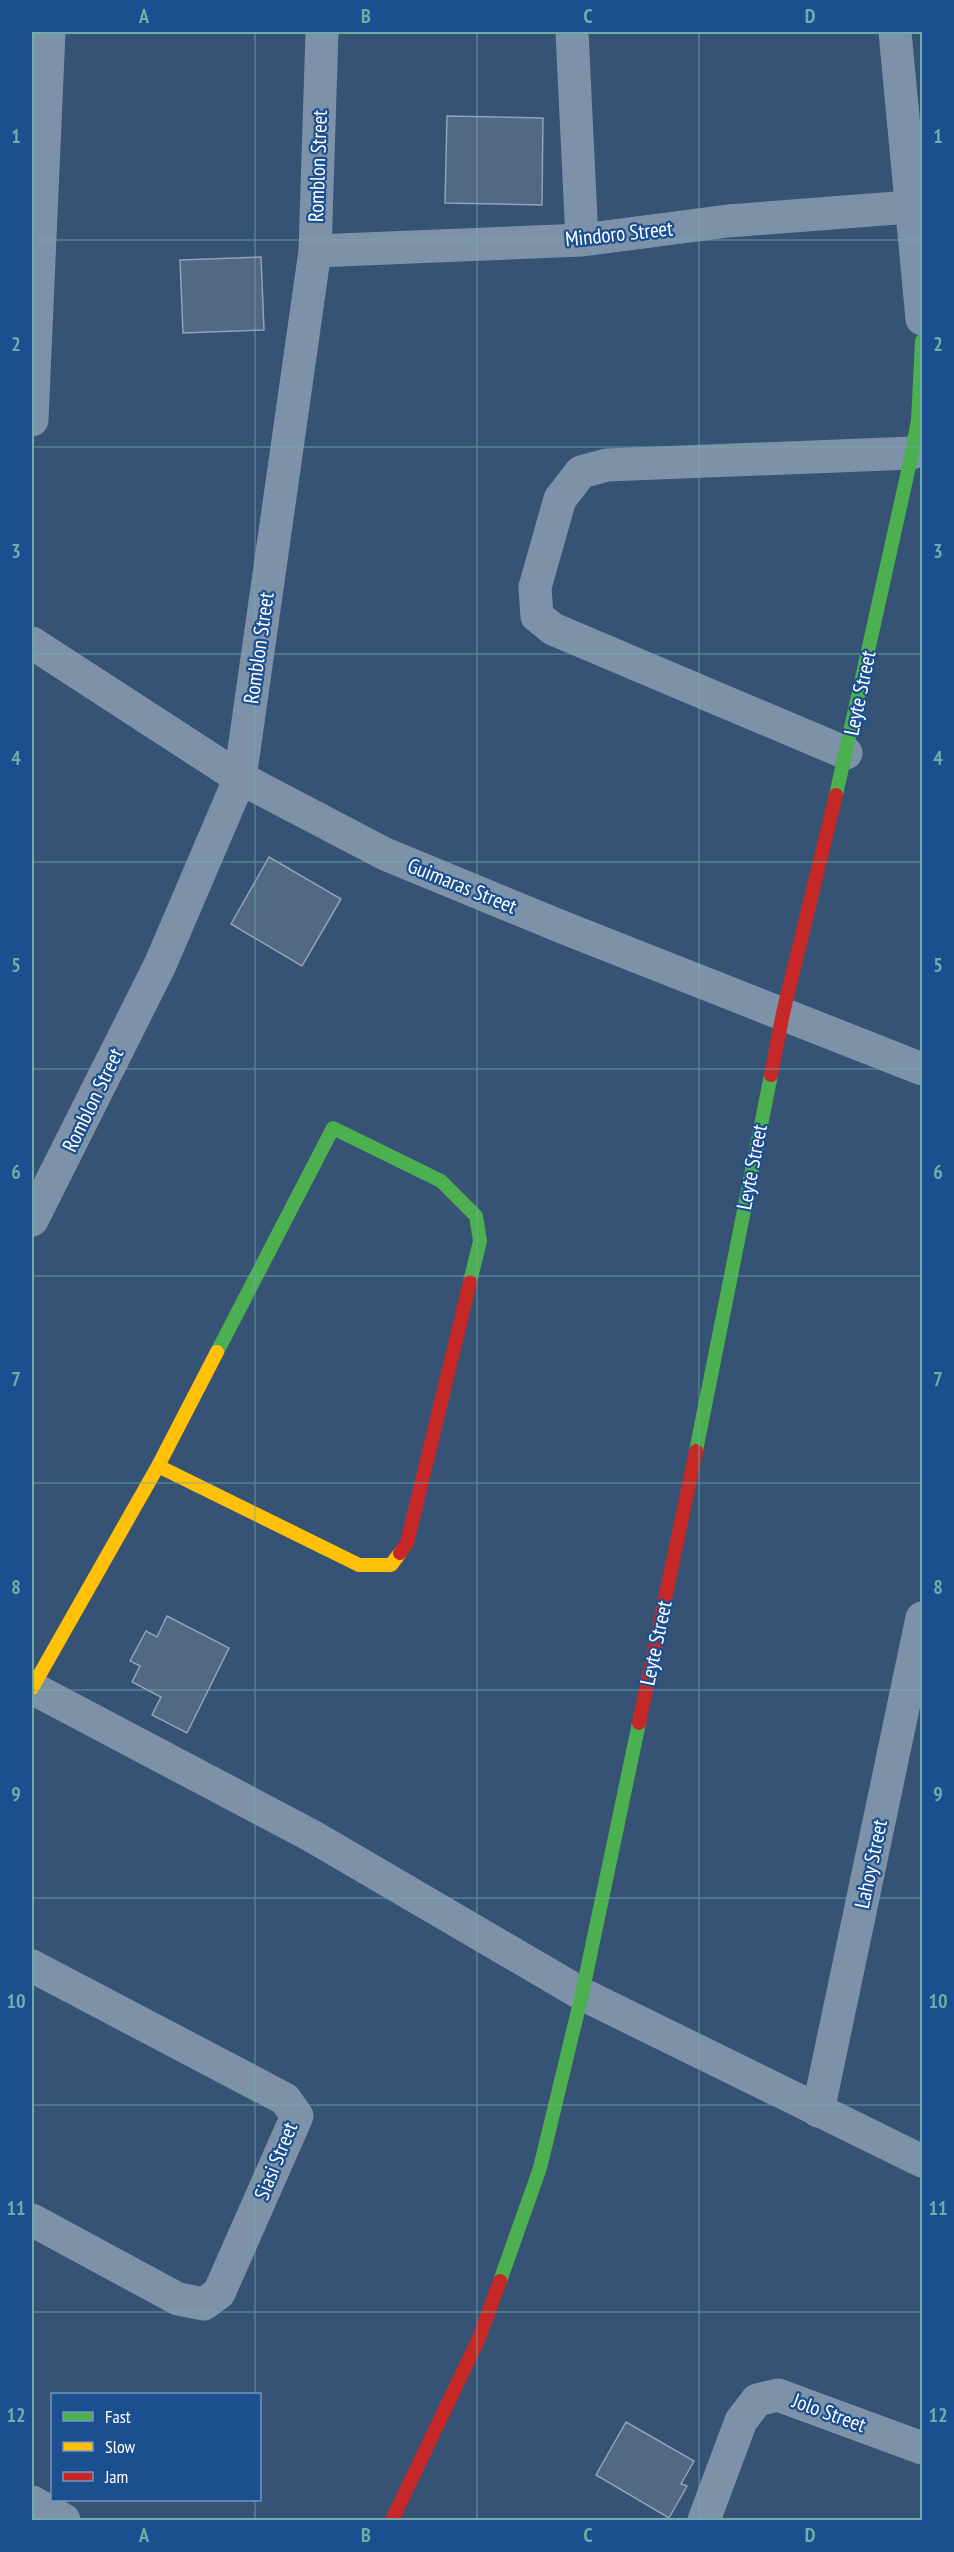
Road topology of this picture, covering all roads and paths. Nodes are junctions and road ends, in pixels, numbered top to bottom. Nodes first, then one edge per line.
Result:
1 (49, 32) edge
2 (322, 32) edge
3 (572, 32) edge
4 (895, 32) edge
5 (917, 207) edge
6 (582, 240) junction
7 (315, 251) junction
8 (34, 311) edge
9 (922, 319) edge
10 (922, 341) edge
11 (32, 420) edge
12 (912, 453) junction
13 (32, 643) edge
14 (846, 753) junction
15 (240, 778) junction
16 (783, 1013) junction
17 (922, 1069) edge
18 (32, 1220) edge
19 (158, 1466) junction
20 (922, 1617) edge
21 (32, 1688) edge
22 (32, 1965) edge
23 (582, 1994) junction
24 (818, 2111) junction
25 (922, 2161) edge
26 (32, 2220) edge
27 (922, 2448) edge
28 (32, 2502) edge
29 (64, 2520) edge
30 (392, 2520) edge
31 (704, 2520) edge

1 - 8 street
2 - 7 street, Romblon Street
3 - 6 street
4 - 5 street
5 - 6 street, Mindoro Street
5 - 9 street
6 - 7 street, Mindoro Street
7 - 15 street, Romblon Street
8 - 11 street
10 - 12 street, Leyte Street
12 - 14 street, Leyte Street
12 - 14 street
13 - 15 street, Guimaras Street
14 - 16 street, Leyte Street
15 - 16 street, Guimaras Street
15 - 18 street, Romblon Street
16 - 17 street, Guimaras Street
16 - 23 street, Leyte Street
19 - 19 street
19 - 21 street
20 - 24 street, Lahoy Street
21 - 23 street
22 - 26 street, Siasi Street
23 - 24 street
23 - 30 street, Leyte Street
24 - 25 street
27 - 31 street, Jolo Street
28 - 29 street

